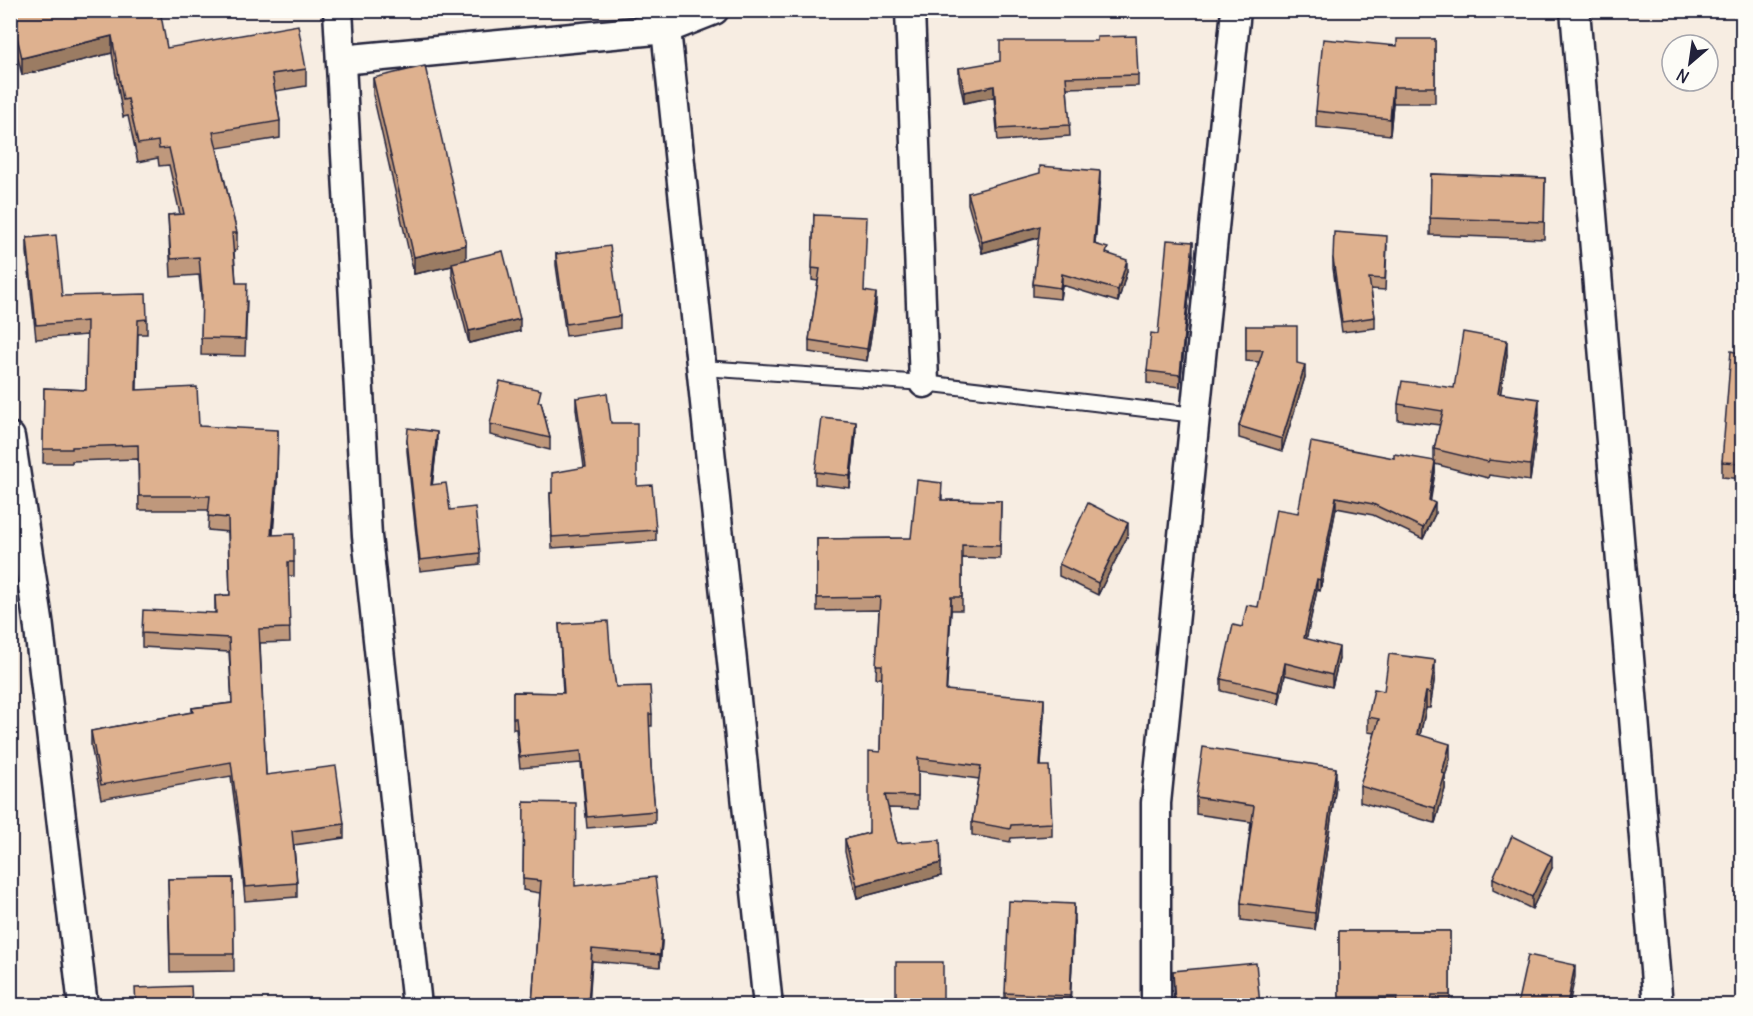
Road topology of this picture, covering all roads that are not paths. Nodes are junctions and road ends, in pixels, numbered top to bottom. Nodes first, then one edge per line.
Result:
1 (338, 10) edge
2 (714, 10) edge
3 (910, 10) edge
4 (1236, 10) edge
5 (1575, 10) edge
6 (665, 20) edge
7 (341, 60) junction
8 (703, 368) junction
9 (924, 383) junction
10 (1195, 415) junction
11 (10, 438) edge
12 (82, 1005) edge
13 (417, 1005) edge
14 (768, 1005) edge
15 (1156, 1005) edge
16 (1658, 1005) edge

1 - 7 street
2 - 6 street
3 - 9 street
4 - 10 street
5 - 16 street
6 - 7 street
6 - 8 street
7 - 13 street
8 - 9 lane
8 - 14 street
9 - 10 lane
10 - 15 street
11 - 12 street

